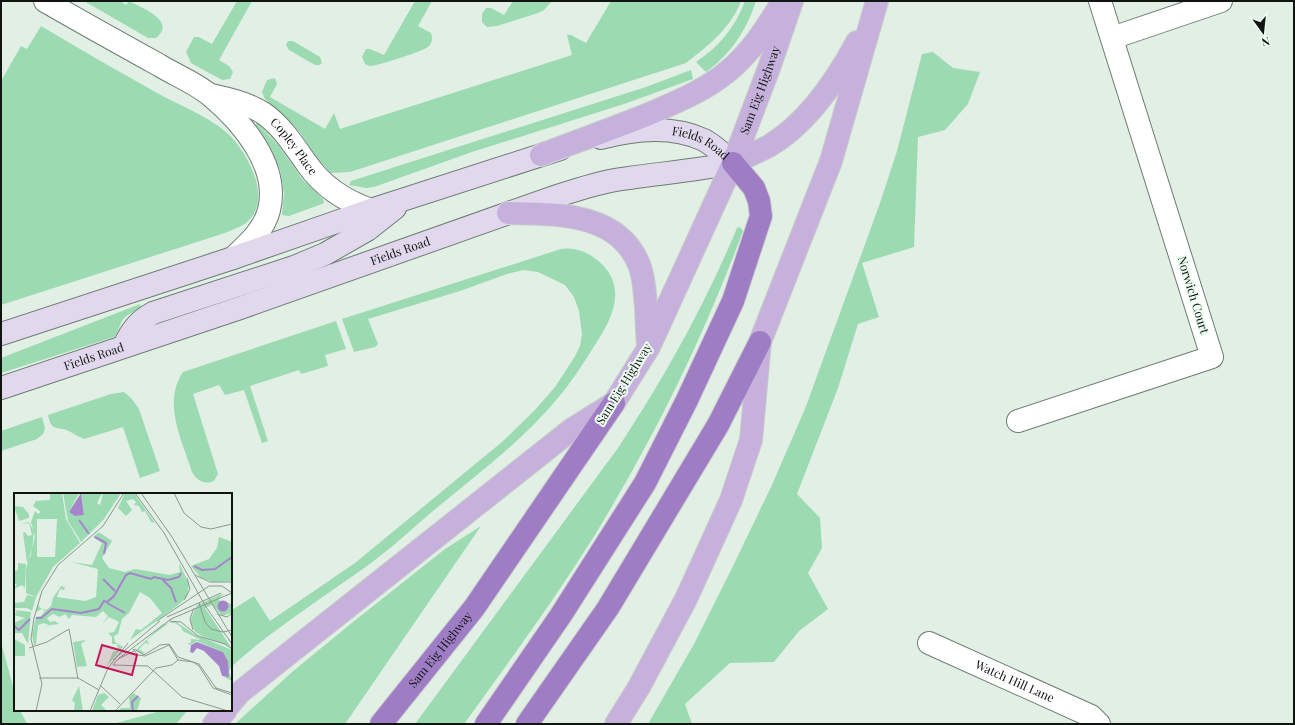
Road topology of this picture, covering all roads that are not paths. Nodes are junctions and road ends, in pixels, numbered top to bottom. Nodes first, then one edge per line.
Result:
1 (45, 1) edge
2 (783, 1) edge
3 (792, 1) edge
4 (1100, 1) edge
5 (1221, 1) edge
6 (877, 4) edge
7 (1112, 38) junction
8 (210, 95) junction
9 (541, 155) junction
10 (733, 163) junction
11 (404, 200) junction
12 (370, 210) junction
13 (508, 213) junction
14 (234, 258) junction
15 (1, 334) edge
16 (760, 342) junction
17 (124, 346) junction
18 (648, 347) junction
19 (1, 388) edge
20 (614, 403) junction
21 (1018, 421) dead end
22 (928, 643) dead end
23 (232, 702) edge
24 (225, 711) edge
25 (214, 724) edge
26 (381, 724) edge
27 (486, 724) edge
28 (527, 724) edge
29 (616, 724) edge
30 (1099, 724) edge

1 - 8 street, Copley Place
2 - 9 main road
3 - 10 main road, Sam Eig Highway
4 - 7 street
5 - 7 street
6 - 10 main road
6 - 16 main road
7 - 21 street, Norwich Court
8 - 12 street, Copley Place
8 - 14 street, Copley Place
9 - 10 main road, Fields Road
9 - 11 main road, Fields Road
10 - 13 main road, Fields Road
10 - 18 main road, Sam Eig Highway
10 - 27 highway
11 - 12 main road, Fields Road
11 - 17 main road
12 - 14 main road, Fields Road
13 - 17 main road, Fields Road
13 - 18 main road
14 - 15 main road, Fields Road
16 - 28 highway
16 - 29 main road
17 - 19 main road, Fields Road
18 - 20 main road, Sam Eig Highway
20 - 23 main road
20 - 26 highway, Sam Eig Highway
22 - 30 street, Watch Hill Lane
24 - 25 main road

